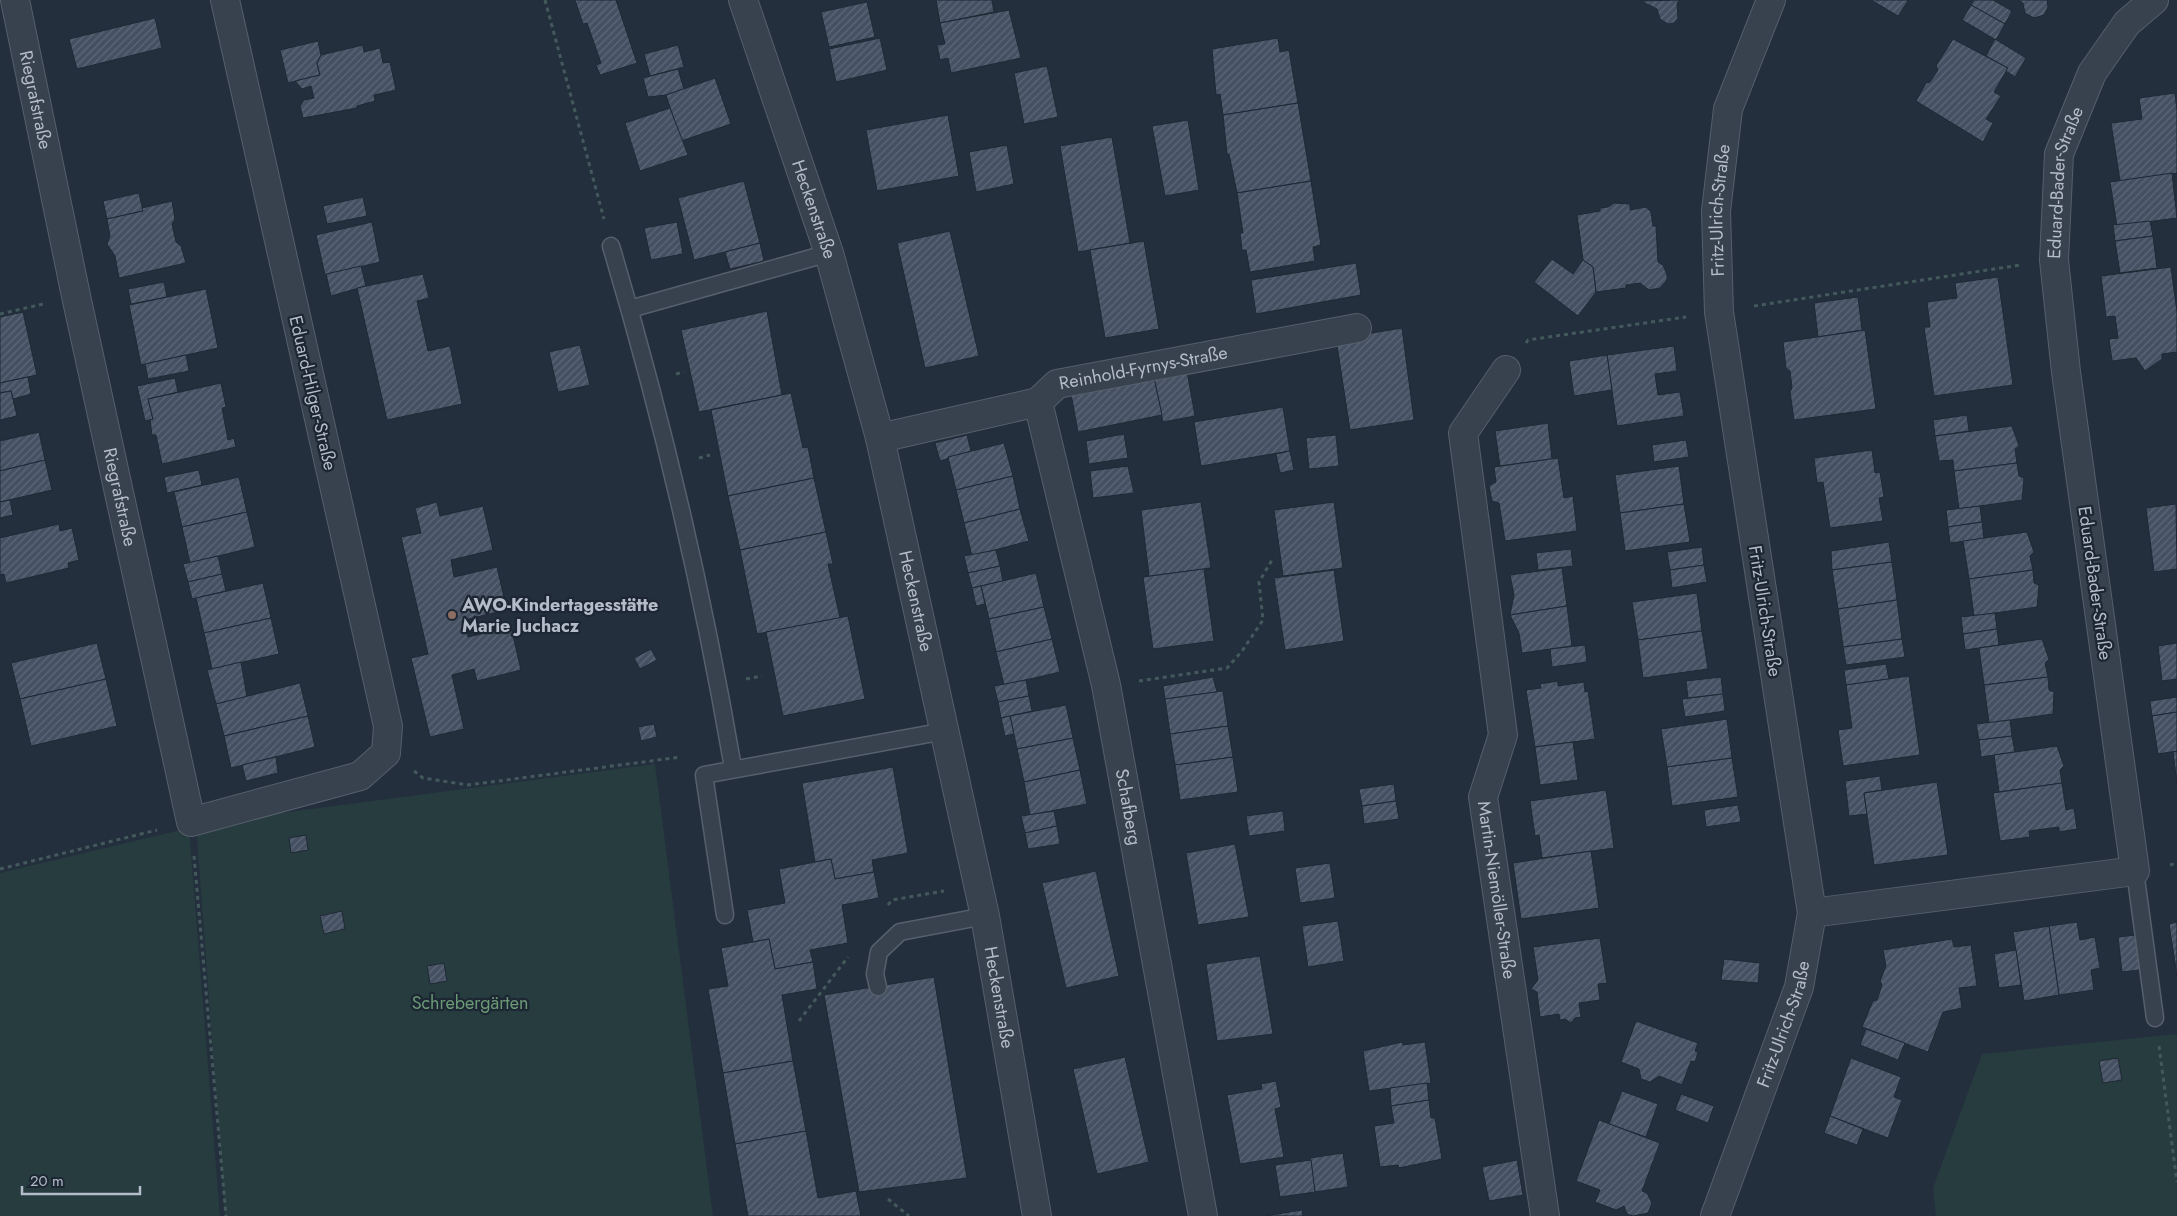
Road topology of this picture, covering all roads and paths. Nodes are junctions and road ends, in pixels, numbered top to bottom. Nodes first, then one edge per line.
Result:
1 (15, 0) edge
2 (226, 0) edge
3 (545, 0) edge
4 (743, 0) edge
5 (1771, 0) edge
6 (2154, 0) edge
7 (611, 246) joint
8 (829, 254) junction
9 (2054, 260) junction
10 (76, 296) junction
11 (630, 309) junction
12 (1720, 312) junction
13 (0, 314) edge
14 (1357, 328) dead end
15 (1506, 370) joint
16 (1038, 402) junction
17 (880, 438) junction
18 (1272, 560) dead end
19 (1106, 685) junction
20 (945, 731) junction
21 (386, 753) junction
22 (733, 768) junction
23 (704, 775) junction
24 (191, 822) junction
25 (0, 869) edge
26 (2135, 871) junction
27 (1812, 913) junction
28 (725, 915) dead end
29 (985, 916) junction
30 (878, 986) dead end
31 (2155, 1018) joint
32 (2177, 1182) edge
33 (888, 1199) dead end
34 (226, 1216) edge
35 (909, 1216) edge
36 (1037, 1216) edge
37 (1203, 1216) edge
38 (1545, 1216) edge
39 (1716, 1216) edge

1 - 10 street, Riegrafstraße
2 - 21 street, Eduard-Hilger-Straße
3 - 7 path
4 - 8 street, Heckenstraße
5 - 12 street, Fritz-Ulrich-Straße
6 - 9 street, Eduard-Bader-Straße
7 - 11 lane
8 - 11 lane
8 - 17 street, Heckenstraße
9 - 12 path
9 - 26 street, Eduard-Bader-Straße
10 - 13 path
10 - 24 street, Riegrafstraße
11 - 22 lane
12 - 15 path
12 - 27 street, Fritz-Ulrich-Straße
14 - 16 street, Reinhold-Fyrnys-Straße
15 - 38 street, Martin-Niemöller-Straße
16 - 17 street
16 - 19 street, Schafberg
17 - 20 street, Heckenstraße
18 - 19 path
19 - 37 street, Schafberg
20 - 22 lane
20 - 29 street, Heckenstraße
21 - 23 path
21 - 24 street
22 - 23 lane
23 - 28 lane
24 - 25 path
24 - 34 path
26 - 27 street
26 - 31 lane
27 - 39 street, Fritz-Ulrich-Straße
29 - 30 lane
29 - 36 street, Heckenstraße
31 - 32 path
33 - 35 path

